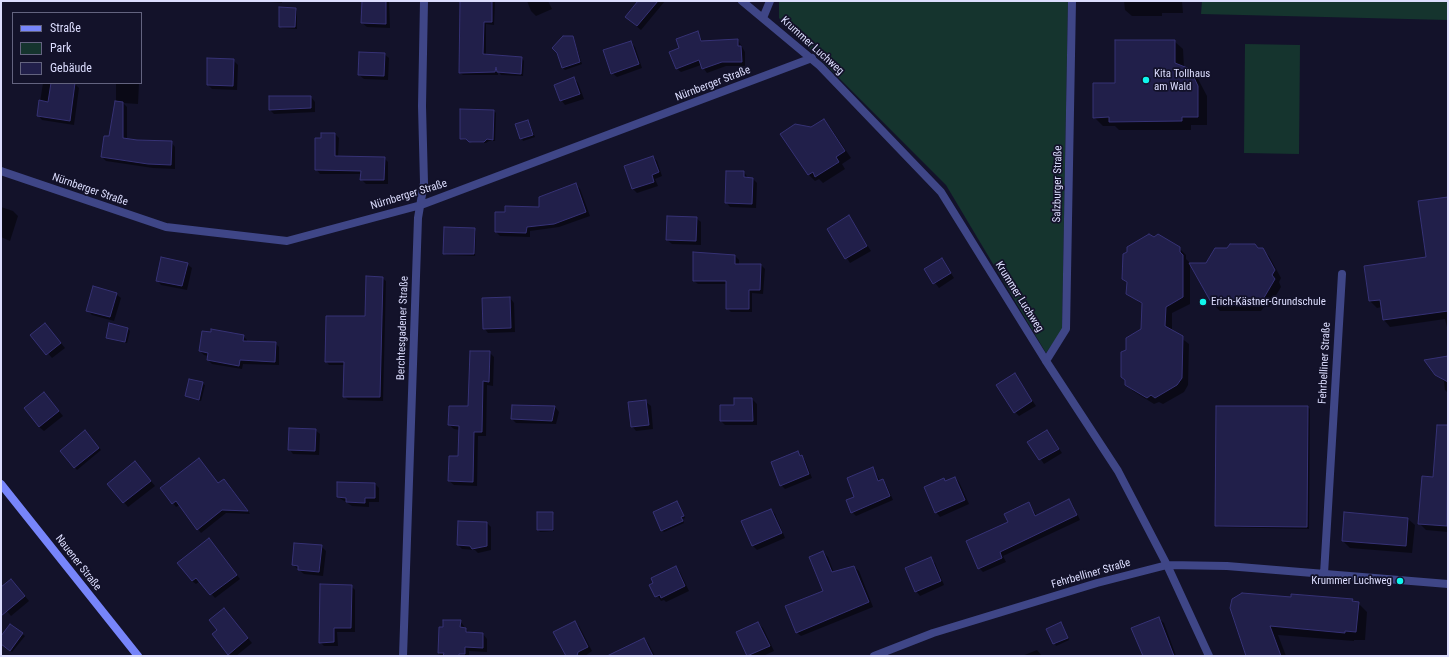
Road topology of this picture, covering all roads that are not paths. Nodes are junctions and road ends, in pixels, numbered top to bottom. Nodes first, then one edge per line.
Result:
1 (424, 1) edge
2 (742, 1) edge
3 (770, 1) edge
4 (1072, 1) edge
5 (763, 18) junction
6 (812, 58) junction
7 (1, 171) edge
8 (421, 205) junction
9 (1342, 274) dead end
10 (1046, 361) junction
11 (1, 484) edge
12 (1167, 565) junction
13 (1324, 574) junction
14 (1448, 584) edge
15 (138, 656) edge
16 (403, 656) edge
17 (874, 656) edge
18 (1209, 656) edge

1 - 8 street, Berchtesgadener Straße
2 - 5 street, Krummer Luchweg
3 - 5 street
4 - 10 street, Salzburger Straße
5 - 6 street, Krummer Luchweg
6 - 8 street, Nürnberger Straße
6 - 10 street, Krummer Luchweg
7 - 8 street, Nürnberger Straße
8 - 16 street, Berchtesgadener Straße
9 - 13 street, Fehrbelliner Straße
10 - 12 street, Krummer Luchweg
11 - 15 main road, Nauener Straße
12 - 13 street, Fehrbelliner Straße
12 - 17 street, Fehrbelliner Straße
12 - 18 street, Krummer Luchweg
13 - 14 street, Fehrbelliner Straße

